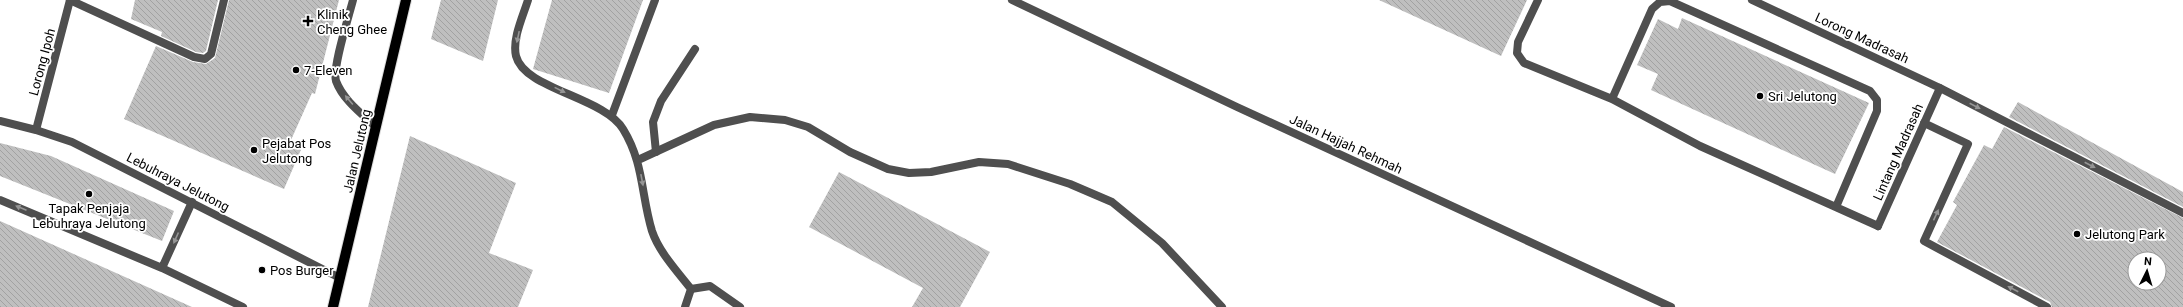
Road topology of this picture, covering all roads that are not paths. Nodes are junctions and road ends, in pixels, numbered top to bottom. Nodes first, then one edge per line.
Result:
1 (70, 0) edge
2 (224, 0) edge
3 (353, 0) edge
4 (406, 0) edge
5 (528, 0) edge
6 (655, 0) edge
7 (1012, 0) edge
8 (1538, 0) edge
9 (1752, 0) edge
10 (695, 50) dead end
11 (1940, 88) junction
12 (1612, 99) junction
13 (612, 115) junction
14 (0, 121) edge
15 (1924, 123) junction
16 (376, 128) junction
17 (36, 130) junction
18 (656, 152) junction
19 (638, 160) junction
20 (0, 200) edge
21 (192, 202) junction
22 (1836, 207) junction
23 (2183, 213) edge
24 (162, 268) junction
25 (340, 278) junction
26 (691, 289) junction
27 (243, 307) edge
28 (333, 307) edge
29 (685, 307) edge
30 (740, 307) edge
31 (1222, 307) edge
32 (1671, 307) edge
33 (2047, 307) edge

1 - 2 street
1 - 17 street, Lorong Ipoh
16 -> 3 street
4 - 16 main road, Jalan Jelutong
5 -> 13 street
6 - 13 street
7 - 32 street, Jalan Hajjah Rehmah
8 - 12 street
9 - 11 street, Lorong Madrasah
10 - 18 street
11 - 15 street, Lintang Madrasah
11 -> 23 street, Lorong Madrasah
12 - 22 street
12 - 22 street
13 - 19 street
14 - 17 street, Lebuhraya Jelutong
15 - 22 street, Lintang Madrasah
33 -> 15 street
16 - 25 main road, Jalan Jelutong
17 - 21 street, Lebuhraya Jelutong
18 - 19 street
18 - 31 street
19 -> 26 street
24 -> 20 street
21 -> 24 street
21 - 25 street, Lebuhraya Jelutong
24 - 27 street
25 - 28 main road, Jalan Jelutong
26 - 29 street
26 - 30 street

